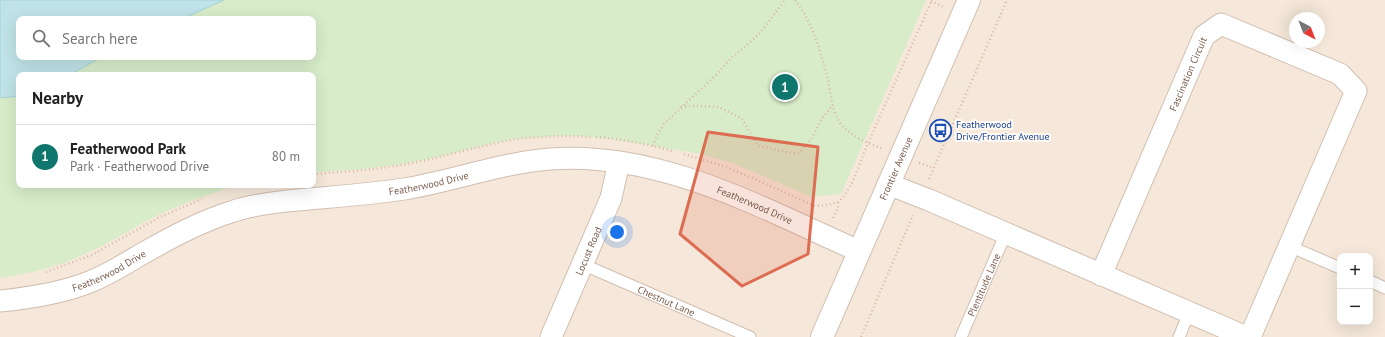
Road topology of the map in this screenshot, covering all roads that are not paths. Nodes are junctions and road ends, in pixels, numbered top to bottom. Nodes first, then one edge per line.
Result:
1 (968, 0) edge
2 (619, 162) junction
3 (888, 184) junction
4 (1006, 233) junction
5 (1289, 246) junction
6 (858, 251) junction
7 (582, 264) junction
8 (1337, 267) edge
9 (1101, 275) junction
10 (1373, 282) edge
11 (1385, 288) edge
12 (0, 301) edge
13 (1189, 312) junction
14 (550, 337) edge
15 (750, 337) edge
16 (822, 337) edge
17 (961, 337) edge
18 (1179, 337) edge
19 (1246, 337) edge
20 (1250, 337) edge

1 - 3 street, Frontier Avenue
2 - 6 street, Featherwood Drive
2 - 7 street, Locust Road
2 - 12 street, Featherwood Drive
3 - 4 street
3 - 6 street, Frontier Avenue
4 - 9 street
4 - 17 lane, Plentitude Lane
5 - 8 lane
5 - 9 street, Fascination Circuit
5 - 20 street, Fascination Circuit
6 - 16 street, Frontier Avenue
7 - 14 street, Locust Road
7 - 15 lane, Chestnut Lane
9 - 13 street
10 - 11 lane
13 - 18 lane
13 - 19 street

